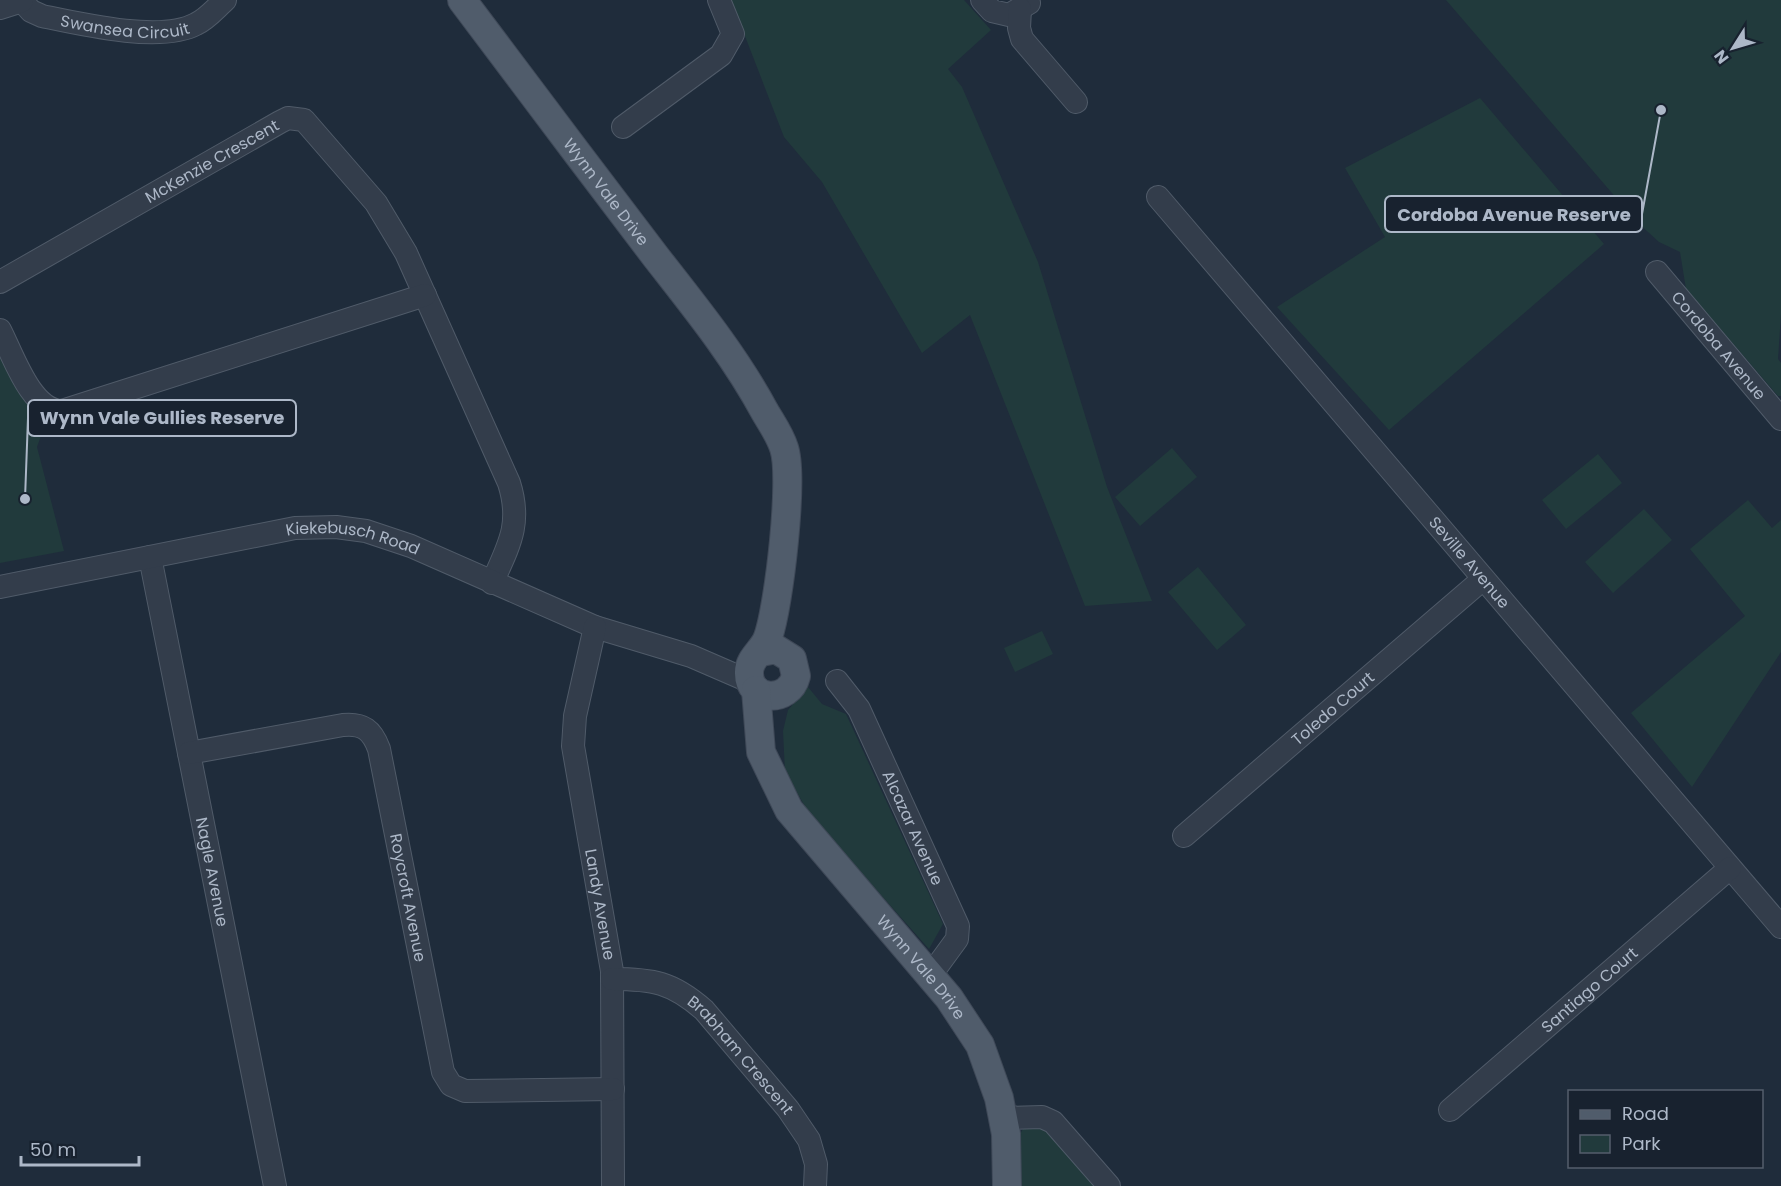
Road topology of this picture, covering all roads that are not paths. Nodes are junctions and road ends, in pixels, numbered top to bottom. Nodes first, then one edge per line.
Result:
1 (22, 0) edge
2 (225, 0) edge
3 (462, 0) edge
4 (718, 0) edge
5 (982, 0) edge
6 (1026, 4) edge
7 (0, 8) edge
8 (1076, 102) dead end
9 (622, 127) dead end
10 (1158, 196) dead end
11 (1658, 272) dead end
12 (0, 282) edge
13 (425, 295) junction
14 (0, 330) edge
15 (1781, 419) edge
16 (150, 557) junction
17 (1483, 579) junction
18 (492, 583) junction
19 (0, 587) edge
20 (595, 627) junction
21 (762, 668) junction
22 (837, 681) dead end
23 (189, 753) junction
24 (772, 776) junction
25 (1184, 836) dead end
26 (1730, 868) junction
27 (1781, 927) edge
28 (930, 976) junction
29 (612, 979) junction
30 (613, 1089) junction
31 (1450, 1110) dead end
32 (1003, 1118) junction
33 (275, 1186) edge
34 (613, 1186) edge
35 (815, 1186) edge
36 (1007, 1186) edge
37 (1109, 1186) edge

1 - 2 street, Swansea Circuit
1 - 7 street
3 - 21 main road, Wynn Vale Drive
4 - 9 street
5 - 6 street
6 - 8 street
10 - 17 street, Seville Avenue
11 - 15 street, Cordoba Avenue
12 - 13 street, McKenzie Crescent
13 - 14 street
13 - 18 street, McKenzie Crescent
16 - 18 street, Kiekebusch Road
16 - 19 street, Kiekebusch Road
16 - 23 street, Nagle Avenue
17 - 25 street, Toledo Court
17 - 26 street, Seville Avenue
18 - 20 street, Kiekebusch Road
20 - 21 street, Kiekebusch Road
20 - 29 street, Landy Avenue
21 - 24 main road, Wynn Vale Drive
21 - 24 main road, Wynn Vale Drive
22 - 28 street, Alcazar Avenue
23 - 30 street, Roycroft Avenue
23 - 33 street, Nagle Avenue
24 - 28 main road, Wynn Vale Drive
26 - 27 street, Seville Avenue
26 - 31 street, Santiago Court
28 - 32 main road, Wynn Vale Drive
29 - 30 street, Landy Avenue
29 - 35 street, Brabham Crescent
30 - 34 street, Landy Avenue
32 - 36 main road, Wynn Vale Drive
32 - 37 street

